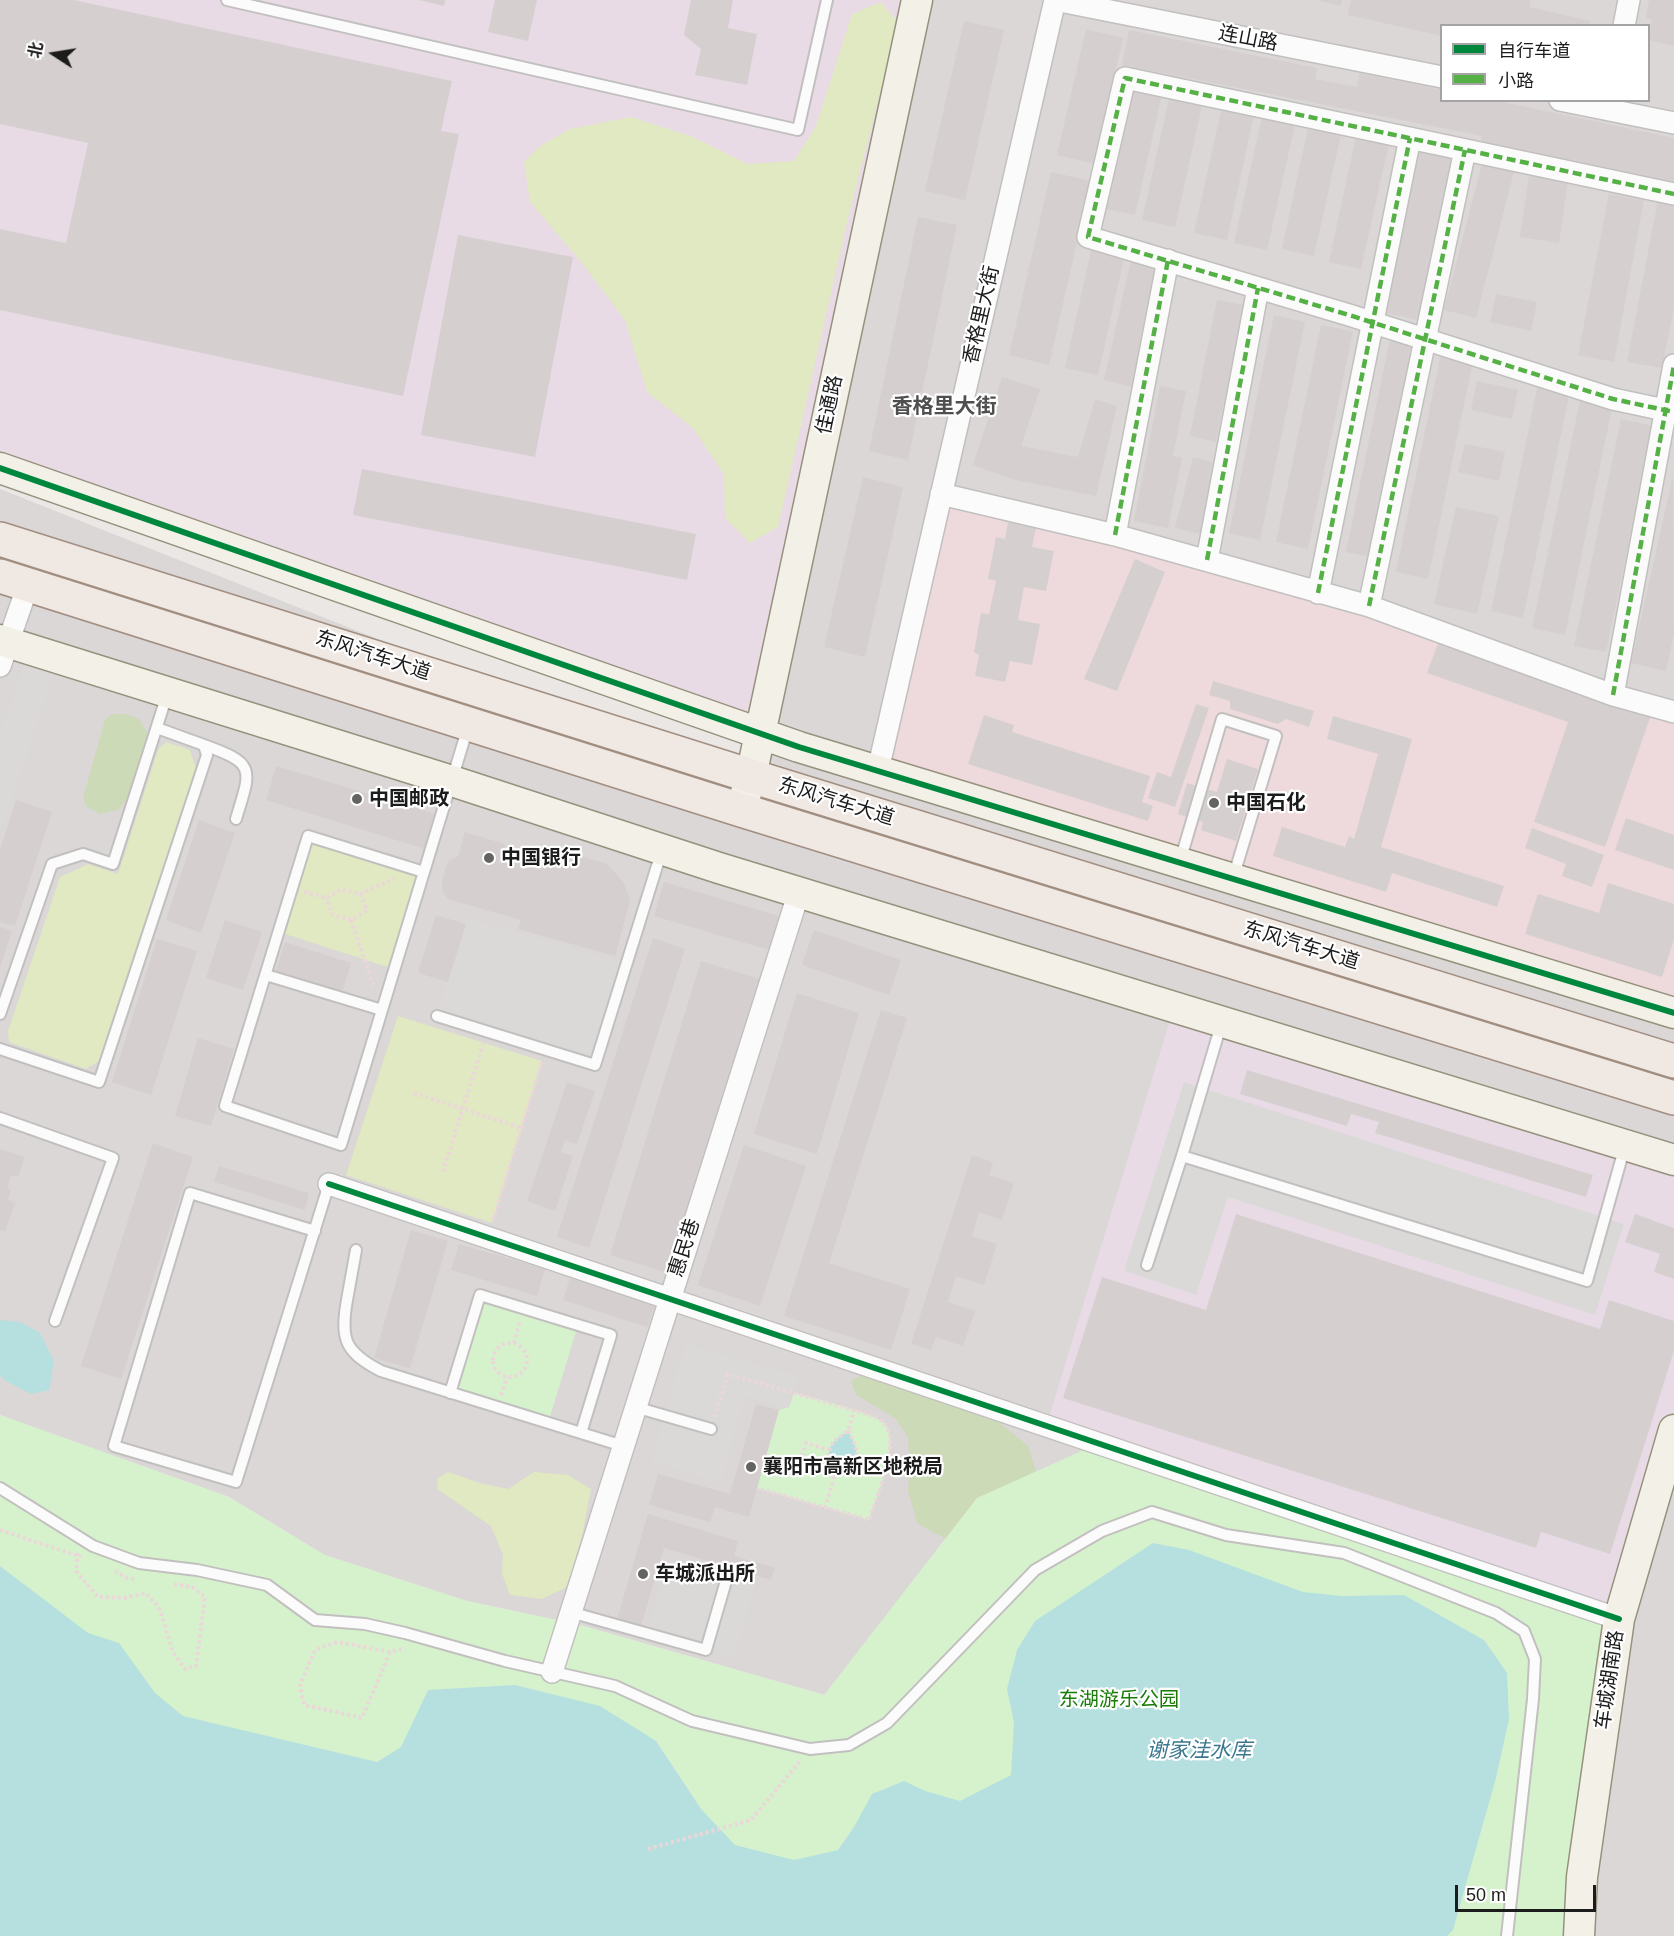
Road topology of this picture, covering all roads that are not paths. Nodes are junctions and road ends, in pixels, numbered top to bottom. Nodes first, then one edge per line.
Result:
1 (227, 0) edge
2 (827, 0) edge
3 (917, 0) edge
4 (1055, 0) edge
5 (1629, 0) edge
6 (1092, 4) edge
7 (1624, 24) edge
8 (1440, 77) edge
9 (1580, 102) edge
10 (1609, 105) edge
11 (1674, 123) edge
12 (1410, 138) junction
13 (1465, 150) junction
14 (1674, 194) edge
15 (1168, 260) junction
16 (1258, 288) junction
17 (1372, 322) junction
18 (1425, 339) junction
19 (1674, 365) edge
20 (1670, 411) edge
21 (0, 468) edge
22 (941, 494) junction
23 (1115, 535) junction
24 (0, 539) edge
25 (1207, 560) junction
26 (14, 580) edge
27 (1318, 593) junction
28 (1369, 606) junction
29 (3, 649) edge
30 (168, 692) junction
31 (1613, 695) junction
32 (1674, 712) edge
33 (469, 724) junction
34 (157, 728) junction
35 (760, 733) junction
36 (204, 745) junction
37 (878, 770) junction
38 (751, 776) junction
39 (452, 781) junction
40 (741, 810) junction
41 (236, 819) dead end
42 (662, 850) junction
43 (1180, 862) junction
44 (419, 870) junction
45 (1233, 879) junction
46 (799, 892) junction
47 (266, 975) junction
48 (382, 1010) junction
49 (1674, 1013) edge
50 (0, 1014) edge
51 (437, 1016) dead end
52 (1222, 1022) junction
53 (0, 1049) edge
54 (1674, 1061) edge
55 (1674, 1098) edge
56 (0, 1118) edge
57 (1626, 1145) junction
58 (1182, 1156) junction
59 (1674, 1160) edge
60 (329, 1184) joint
61 (315, 1231) junction
62 (356, 1250) dead end
63 (1147, 1265) dead end
64 (669, 1299) junction
65 (55, 1321) dead end
66 (450, 1393) junction
67 (635, 1407) junction
68 (711, 1430) road end
69 (1674, 1430) edge
70 (581, 1433) junction
71 (623, 1446) junction
72 (0, 1488) edge
73 (728, 1574) dead end
74 (570, 1612) junction
75 (1619, 1619) junction
76 (552, 1672) junction
77 (1507, 1936) edge
78 (1579, 1936) edge

1 - 2 lane
3 - 35 street, 佳通路
4 - 6 street, 连山路
4 - 22 street, 香格里大街
5 - 7 street
6 - 8 street, 连山路
9 - 10 street
10 - 11 street
12 - 13 street
12 - 15 street
12 - 17 street
13 - 14 street
13 - 18 street
15 - 16 street
15 - 23 street
16 - 17 street
16 - 25 street
17 - 18 street
17 - 27 street
18 - 20 street
18 - 28 street
19 - 20 street
20 - 31 street
21 - 35 street
22 - 23 street
22 - 37 street, 香格里大街
23 - 25 street
24 - 38 main road, 东风汽车大道
25 - 27 street
26 - 29 street
26 - 33 main road, 东风汽车大道
27 - 28 street
28 - 31 street
29 - 30 street
30 - 34 lane
30 - 39 street
31 - 32 street
33 - 39 lane
33 - 40 main road, 东风汽车大道
34 - 36 lane
34 - 50 lane
35 - 37 street
35 - 38 street, 佳通路
36 - 41 lane
36 - 53 lane
37 - 43 street
38 - 40 street, 佳通路
38 - 54 main road, 东风汽车大道
39 - 42 street
39 - 44 lane
40 - 55 main road, 东风汽车大道
42 - 46 street
42 - 51 lane
43 - 45 street
43 - 45 lane
44 - 47 lane
44 - 48 lane
45 - 49 street
46 - 52 street
46 - 64 street, 惠民巷
47 - 48 lane
47 - 48 lane
52 - 57 street
52 - 58 lane
56 - 65 lane
57 - 58 lane
57 - 59 street
58 - 63 lane
60 - 61 lane
60 - 64 street
61 - 61 lane
62 - 66 lane
64 - 67 street, 惠民巷
64 - 75 street
66 - 70 lane
66 - 70 lane
67 - 68 lane
67 - 71 street, 惠民巷
69 - 75 street, 车城湖南路
70 - 71 lane
71 - 74 street, 惠民巷
72 - 76 lane
73 - 74 lane
74 - 76 street, 惠民巷
75 - 78 street, 车城湖南路
76 - 77 lane

